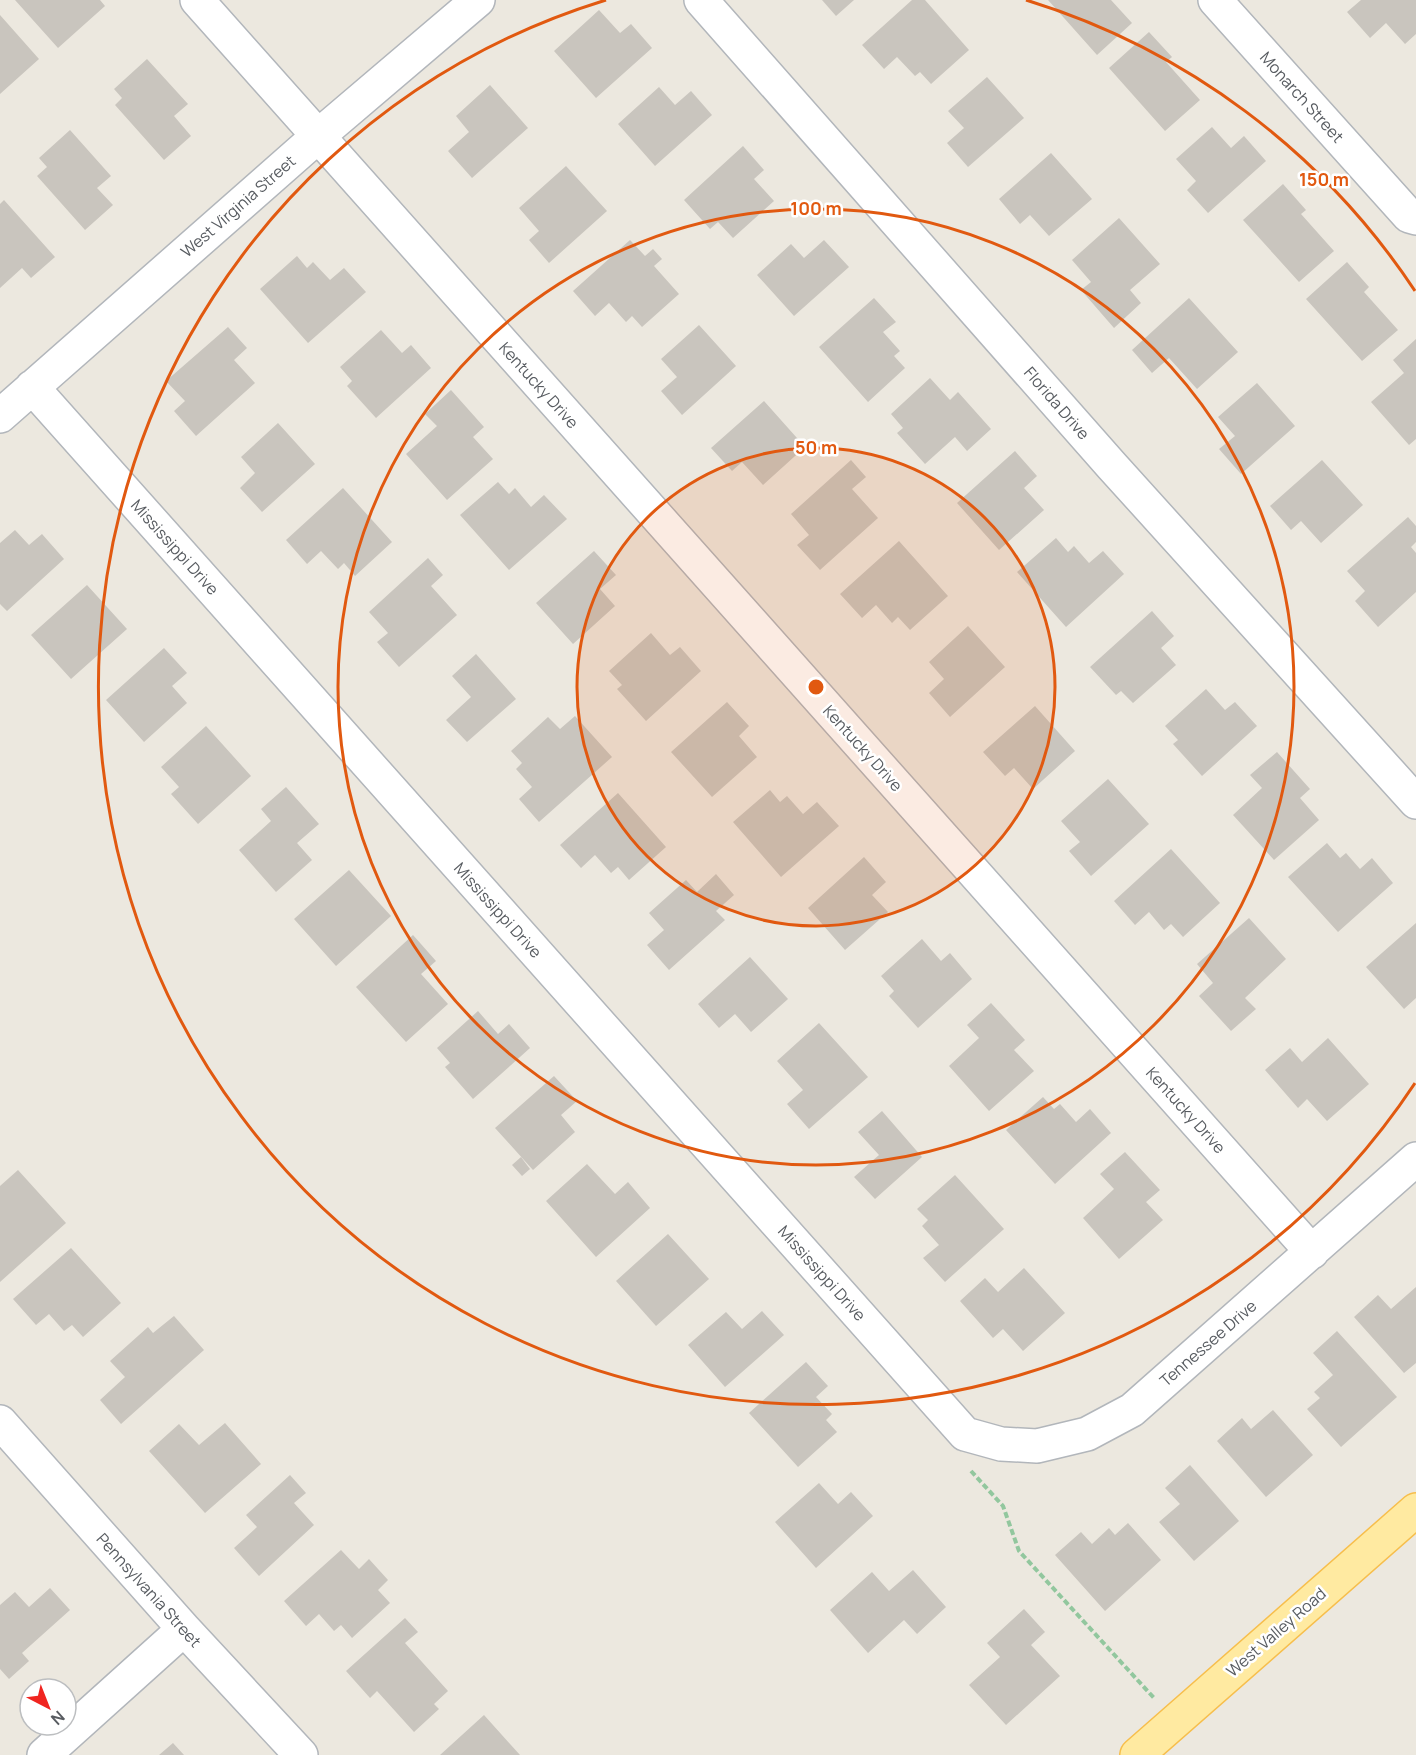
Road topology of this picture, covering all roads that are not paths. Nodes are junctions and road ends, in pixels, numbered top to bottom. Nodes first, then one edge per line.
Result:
1 (197, 0) edge
2 (478, 0) edge
3 (701, 0) edge
4 (1215, 0) edge
5 (317, 136) junction
6 (1416, 218) edge
7 (32, 387) junction
8 (0, 416) edge
9 (1416, 802) edge
10 (1416, 1159) edge
11 (1312, 1252) junction
12 (0, 1422) edge
13 (960, 1444) joint
14 (1416, 1510) edge
15 (184, 1629) junction
16 (44, 1755) edge
17 (301, 1755) edge
18 (1137, 1755) edge

1 - 5 street, Kentucky Drive
2 - 5 street, West Virginia Street
3 - 9 street, Florida Drive
4 - 6 street, Monarch Street
5 - 7 street, West Virginia Street
5 - 11 street, Kentucky Drive
7 - 8 street, West Virginia Street
7 - 13 street, Mississippi Drive
10 - 11 street, Tennessee Drive
11 - 13 street, Tennessee Drive
12 - 15 street, Pennsylvania Street
14 - 18 main road, West Valley Road
15 - 16 street
15 - 17 street, Pennsylvania Street

